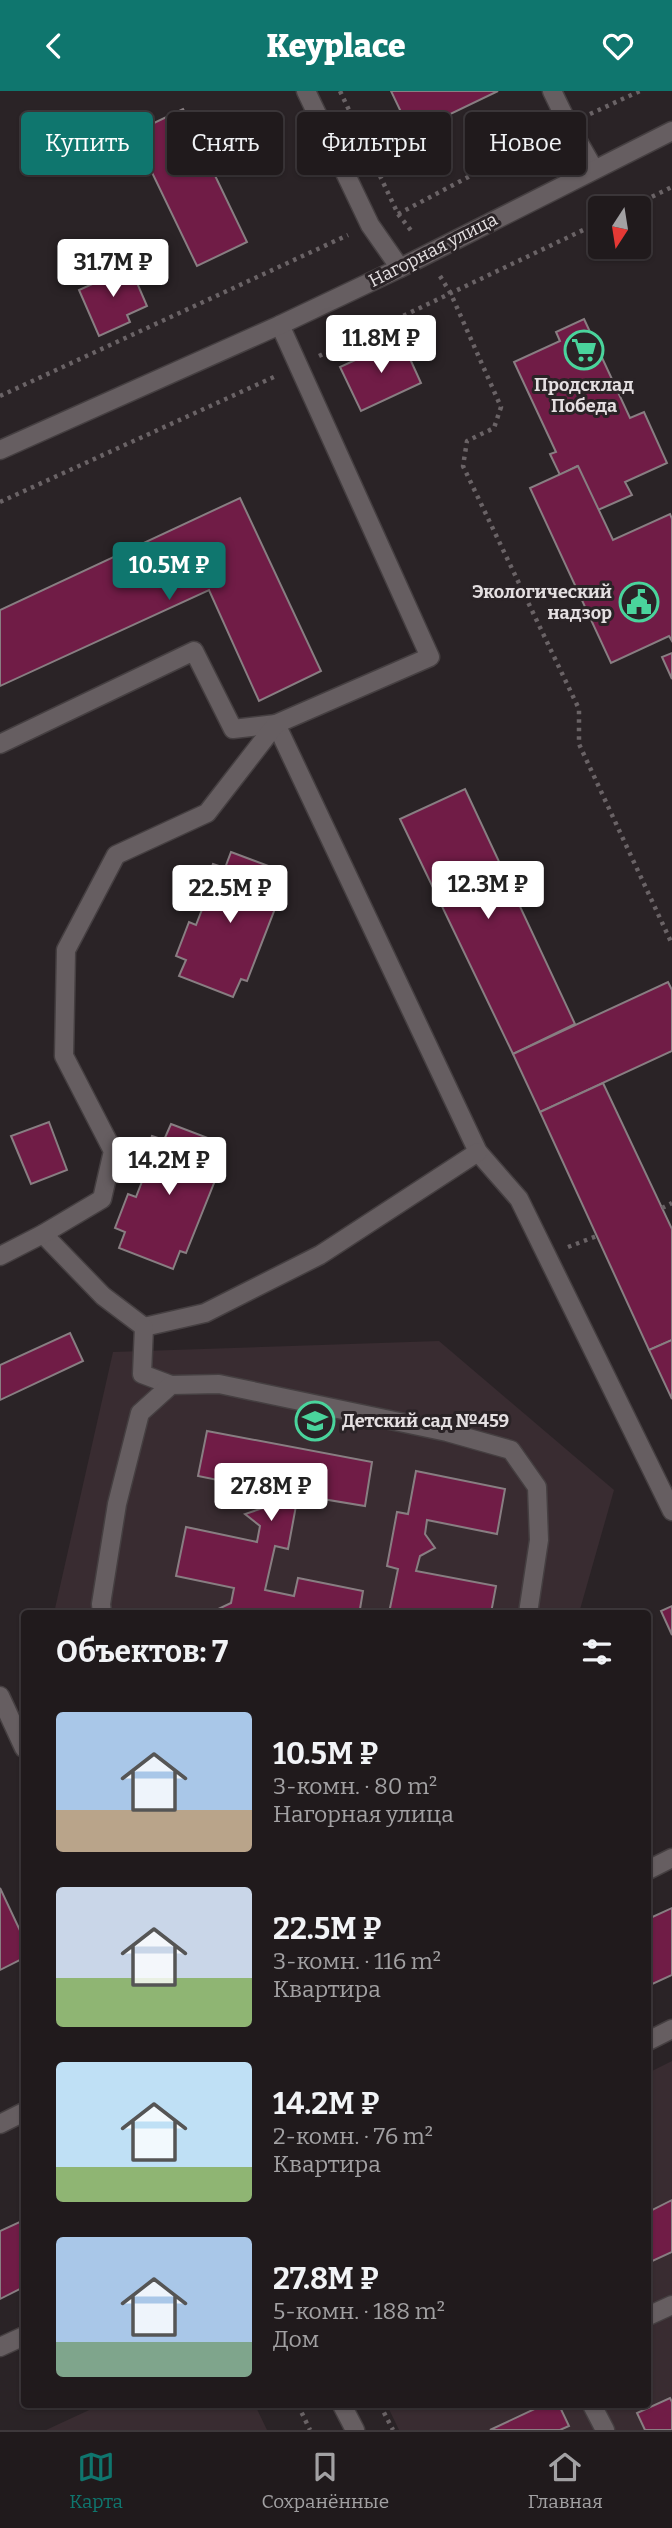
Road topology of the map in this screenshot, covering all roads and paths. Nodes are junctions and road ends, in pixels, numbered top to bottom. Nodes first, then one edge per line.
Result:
1 (306, 91) edge
2 (340, 91) edge
3 (552, 91) edge
4 (640, 91) edge
5 (562, 112) edge
6 (586, 116) edge
7 (672, 131) edge
8 (586, 155) edge
9 (594, 169) junction
10 (472, 175) edge
11 (672, 187) edge
12 (651, 197) edge
13 (398, 214) junction
14 (370, 225) junction
15 (427, 253) junction
16 (400, 268) junction
17 (280, 325) junction
18 (0, 396) edge
19 (0, 450) edge
20 (276, 724) junction
21 (0, 744) edge
22 (672, 944) edge
23 (478, 1152) junction
24 (672, 1203) edge
25 (662, 1208) dead end
26 (44, 1234) junction
27 (0, 1256) edge
28 (144, 1327) junction
29 (171, 1385) junction
30 (672, 1511) edge
31 (102, 1610) edge
32 (528, 1610) edge
33 (0, 1696) edge
34 (21, 1742) edge
35 (672, 1858) edge
36 (651, 1868) edge
37 (672, 2029) edge
38 (651, 2040) edge
39 (21, 2113) edge
40 (1, 2120) edge
41 (672, 2305) edge
42 (651, 2315) edge
43 (21, 2337) edge
44 (0, 2347) edge
45 (299, 2408) edge
46 (344, 2408) edge
47 (382, 2408) edge
48 (594, 2408) edge
49 (310, 2430) edge
50 (355, 2430) edge
51 (393, 2430) edge
52 (605, 2430) edge

1 - 14 street
2 - 13 path
3 - 5 street
4 - 6 path
7 - 9 street, Нагорная улица
8 - 9 street
9 - 15 street, Нагорная улица
10 - 13 path
11 - 12 path
13 - 14 path
13 - 15 path
14 - 16 street
14 - 18 path
15 - 16 street, Нагорная улица
15 - 22 path
16 - 17 street, Нагорная улица
17 - 19 street, Нагорная улица
17 - 20 street
20 - 21 street
20 - 23 street
20 - 26 street
23 - 28 street
23 - 30 street
24 - 25 path
26 - 27 street
26 - 28 street
28 - 29 street
29 - 31 street
29 - 32 street
33 - 34 street
35 - 36 street
37 - 38 street
39 - 40 street
41 - 42 street
43 - 44 street
45 - 49 path
46 - 50 street
47 - 51 path
48 - 52 street

